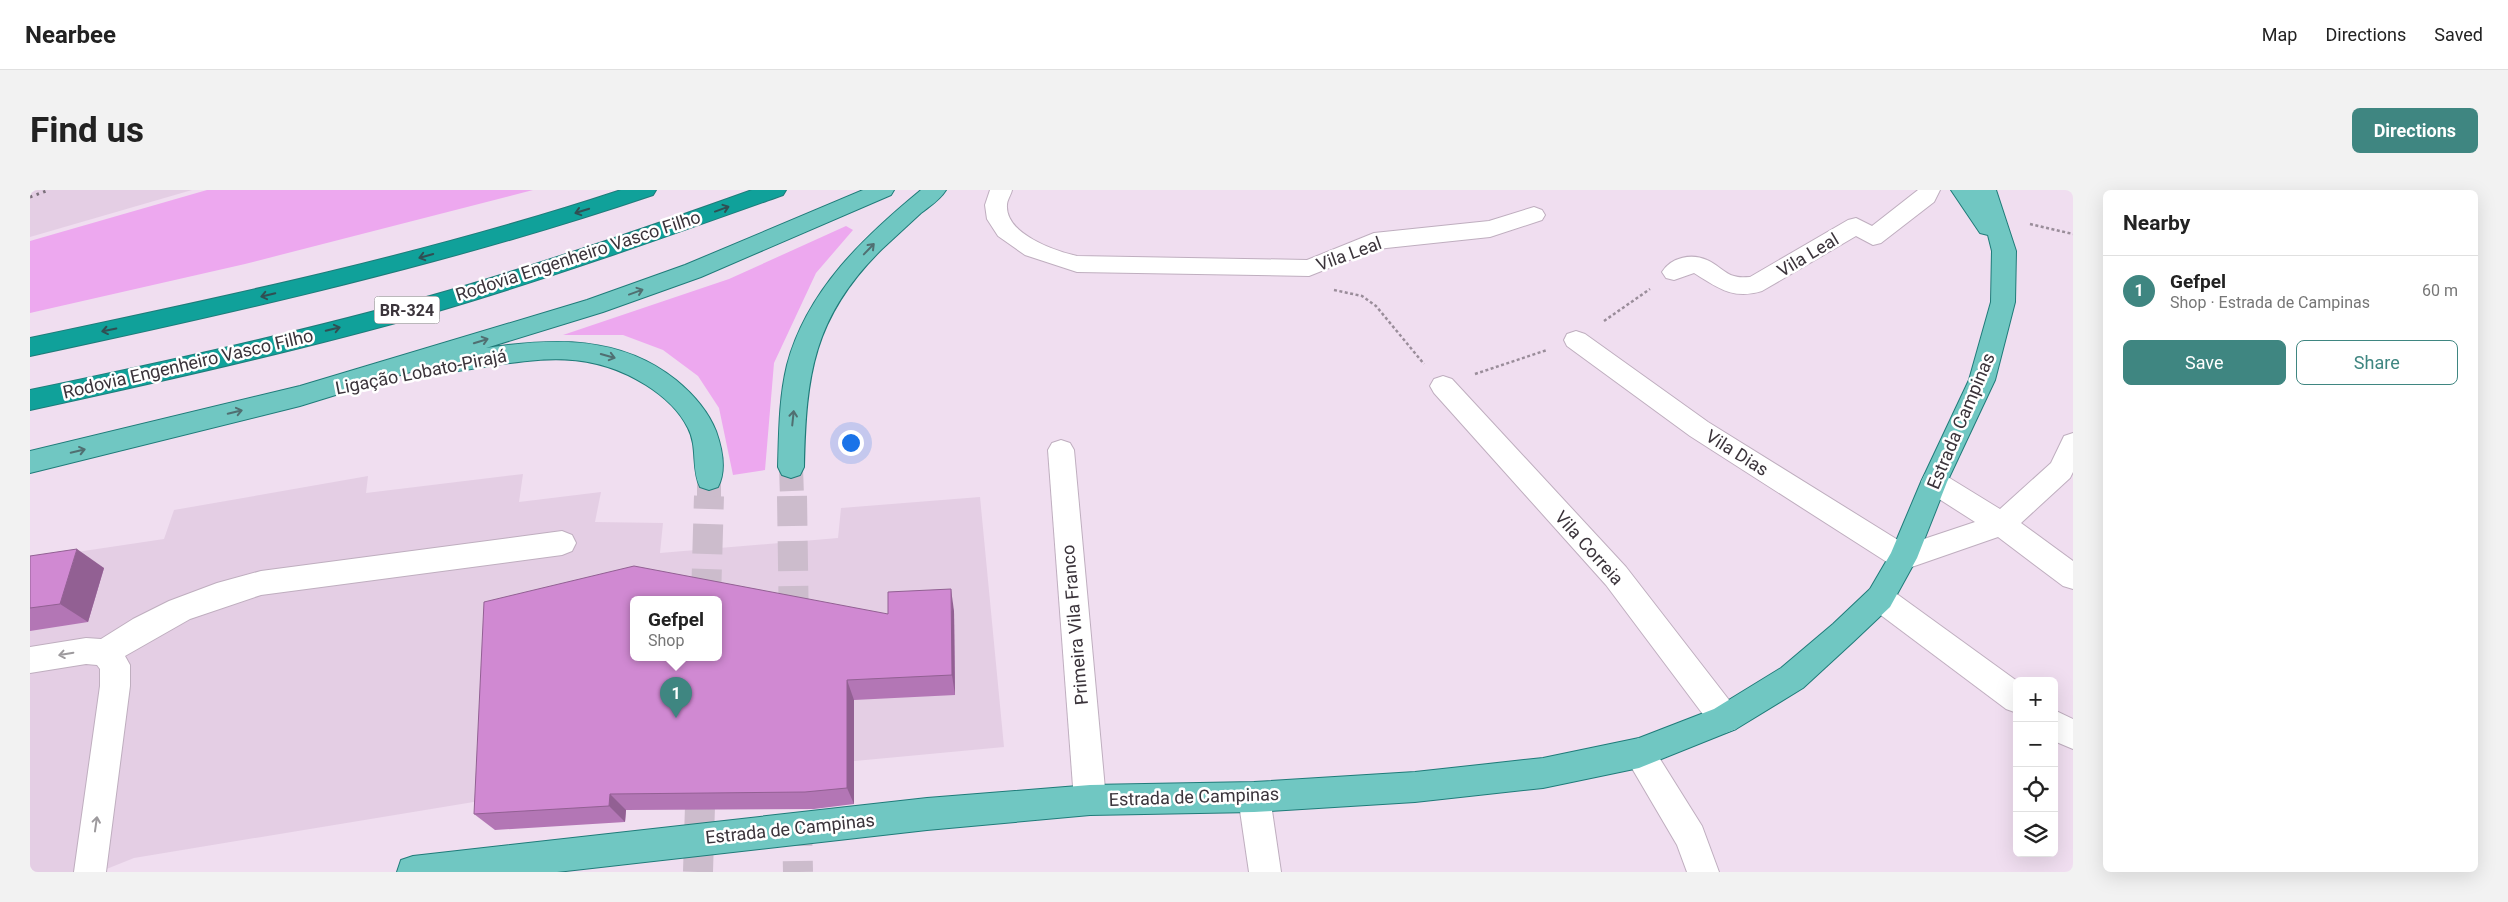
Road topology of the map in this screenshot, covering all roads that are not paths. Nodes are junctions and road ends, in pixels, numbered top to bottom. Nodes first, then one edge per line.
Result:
1 (635, 190) edge
2 (645, 190) edge
3 (775, 190) edge
4 (883, 190) edge
5 (935, 190) edge
6 (1001, 190) edge
7 (1929, 190) edge
8 (1949, 190) edge
9 (1973, 195) edge
10 (615, 200) junction
11 (1534, 215) dead end
12 (1674, 272) dead end
13 (1576, 340) dead end
14 (30, 347) edge
15 (1443, 386) road end
16 (300, 396) junction
17 (30, 400) edge
18 (2073, 443) edge
19 (1061, 450) dead end
20 (30, 462) edge
21 (790, 467) tunnel mouth
22 (709, 479) tunnel mouth
23 (1934, 482) junction
24 (2002, 524) junction
25 (562, 543) dead end
26 (1903, 558) junction
27 (2073, 577) edge
28 (1880, 598) junction
29 (105, 653) junction
30 (30, 660) edge
31 (2013, 696) edge
32 (1725, 719) junction
33 (2058, 726) edge
34 (2073, 735) edge
35 (1639, 753) junction
36 (1254, 797) junction
37 (1090, 800) junction
38 (90, 872) edge
39 (413, 872) edge
40 (1265, 872) edge
41 (1703, 872) edge

1 - 10 highway
2 - 10 highway
17 -> 3 highway, Rodovia Engenheiro Vasco Filho / BR-324
16 -> 4 main road
21 -> 5 main road
6 - 11 street, Vila Leal
7 - 12 street, Vila Leal
8 - 9 main road, Estrada Campinas
9 - 23 main road, Estrada Campinas
10 -> 14 highway
13 - 26 street, Vila Dias
15 - 32 street, Vila Correia
20 -> 16 main road
16 -> 22 main road, Ligação Lobato-Pirajá
18 - 24 street
19 - 37 street, Primeira Vila Franco
23 - 24 street
23 - 26 main road, Estrada Campinas
24 - 26 street
24 - 27 street
25 - 29 street
26 - 28 main road, Estrada de Campinas
28 - 31 street
28 - 32 main road, Estrada de Campinas
29 -> 30 street
38 -> 29 street
32 - 35 main road, Estrada de Campinas
33 - 34 street
35 - 36 main road, Estrada de Campinas
35 - 41 street
36 - 37 main road, Estrada de Campinas
36 - 40 street
37 - 39 main road, Estrada de Campinas

